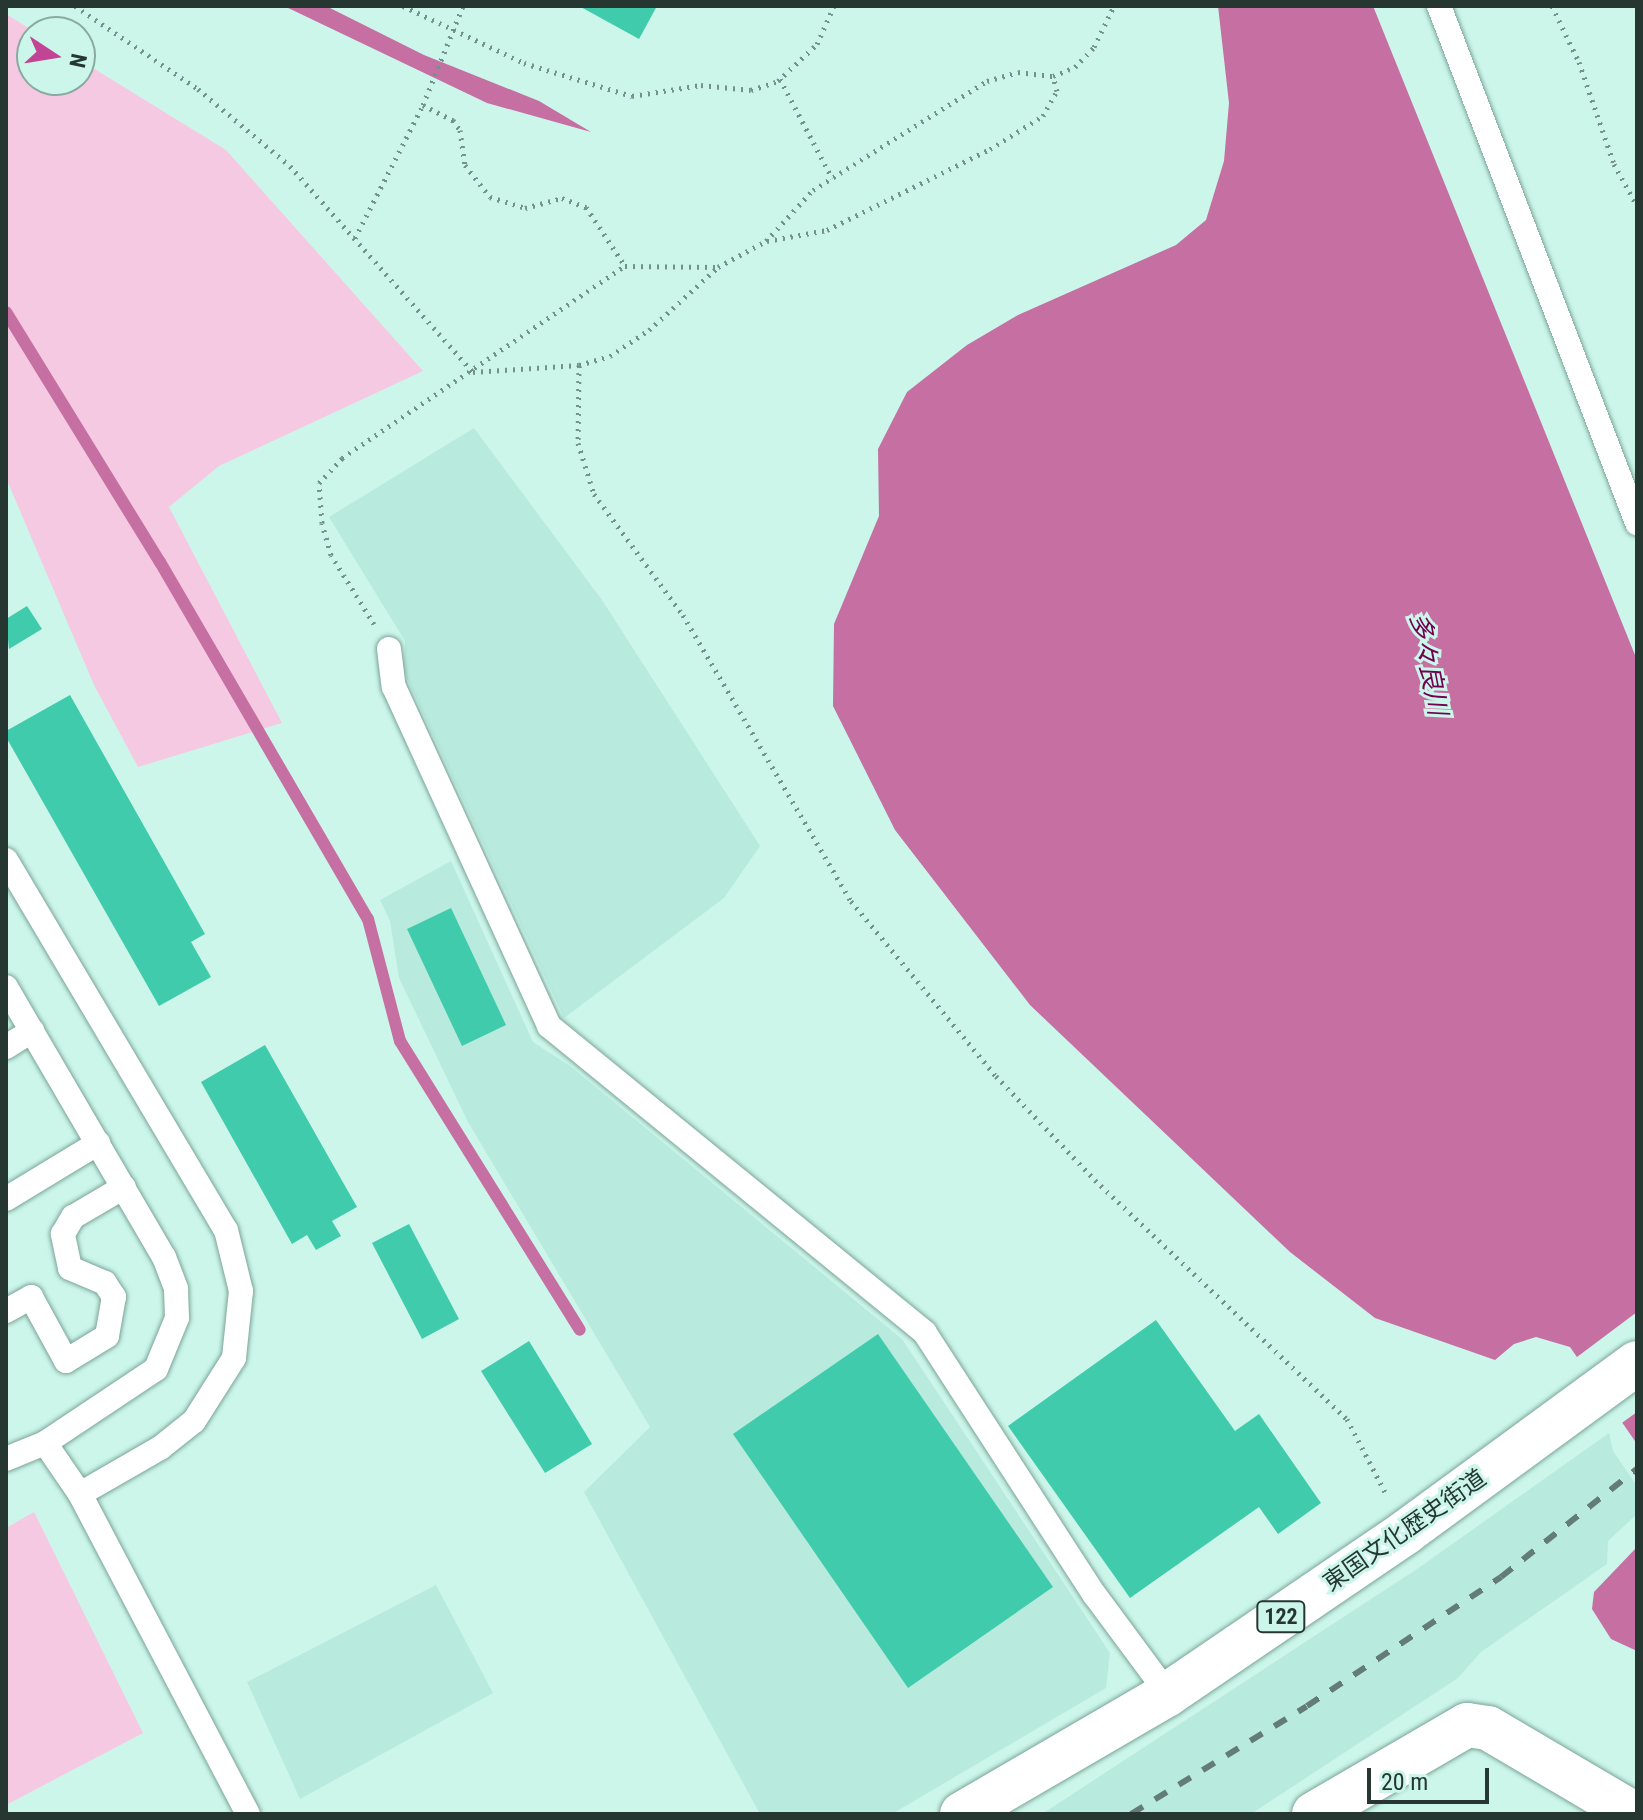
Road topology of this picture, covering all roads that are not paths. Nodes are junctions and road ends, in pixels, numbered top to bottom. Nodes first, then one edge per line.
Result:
1 (1439, 6) edge
2 (1637, 523) edge
3 (389, 649) road end
4 (6, 860) edge
5 (6, 987) edge
6 (32, 1031) junction
7 (6, 1047) edge
8 (98, 1143) junction
9 (124, 1187) junction
10 (6, 1199) edge
11 (6, 1311) edge
12 (1637, 1363) edge
13 (45, 1443) junction
14 (8, 1454) edge
15 (80, 1494) junction
16 (1168, 1694) junction
17 (248, 1814) edge
18 (962, 1814) edge
19 (1314, 1814) edge
20 (1634, 1814) edge

1 - 2 lane
3 - 16 lane
4 - 15 lane
5 - 6 lane
6 - 7 lane
6 - 8 lane
8 - 9 lane
8 - 10 lane
9 - 11 lane
9 - 13 lane
12 - 16 main road, 東国文化歴史街道 / 122
13 - 14 lane
13 - 15 lane
15 - 17 lane
16 - 18 main road, 東国文化歴史街道 / 122
19 - 20 main road

